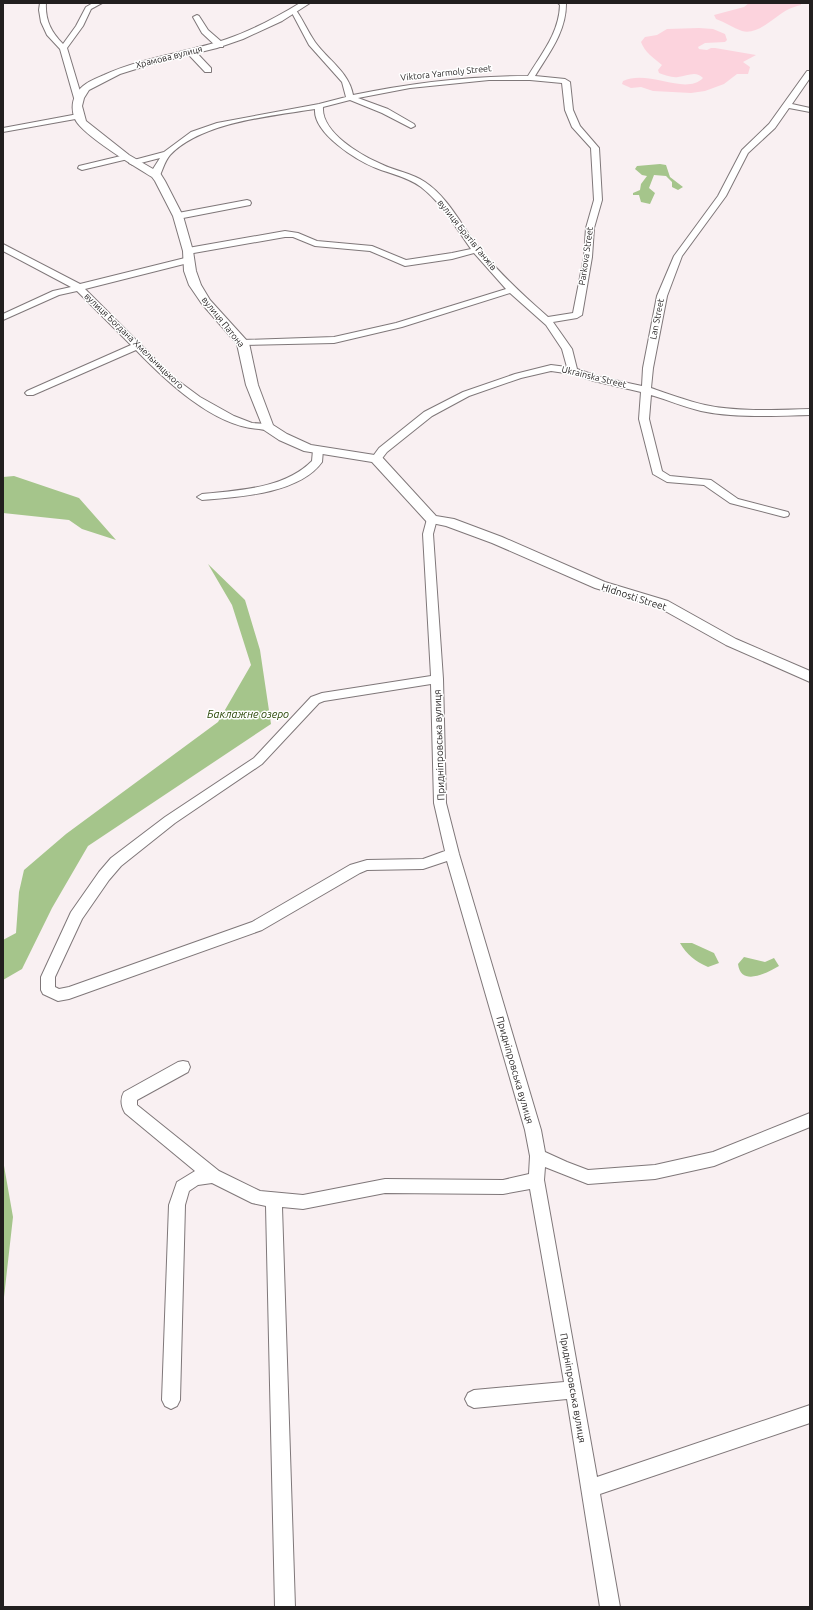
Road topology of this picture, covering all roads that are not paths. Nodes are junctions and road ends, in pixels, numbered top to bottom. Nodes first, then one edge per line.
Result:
1 (43, 3) edge
2 (98, 3) edge
3 (306, 3) edge
4 (561, 3) edge
5 (294, 11) junction
6 (197, 17) dead end
7 (220, 45) junction
8 (63, 48) junction
9 (191, 52) junction
10 (208, 70) dead end
11 (810, 74) edge
12 (530, 78) junction
13 (78, 98) junction
14 (350, 98) junction
15 (787, 105) junction
16 (319, 106) junction
17 (810, 110) edge
18 (78, 116) junction
19 (411, 126) dead end
20 (3, 130) edge
21 (167, 154) junction
22 (129, 160) junction
23 (82, 168) dead end
24 (156, 175) junction
25 (247, 203) dead end
26 (178, 216) junction
27 (3, 246) edge
28 (476, 250) junction
29 (189, 255) junction
30 (78, 287) junction
31 (512, 290) junction
32 (3, 317) edge
33 (546, 320) junction
34 (244, 343) junction
35 (137, 346) junction
36 (574, 371) junction
37 (646, 390) junction
38 (30, 393) dead end
39 (810, 412) edge
40 (268, 427) junction
41 (318, 450) junction
42 (376, 460) junction
43 (202, 497) dead end
44 (784, 514) dead end
45 (432, 519) junction
46 (810, 677) edge
47 (437, 679) junction
48 (452, 854) junction
49 (183, 1067) dead end
50 (810, 1120) edge
51 (538, 1156) junction
52 (213, 1176) junction
53 (536, 1180) junction
54 (274, 1200) junction
55 (574, 1390) junction
56 (474, 1399) dead end
57 (171, 1400) dead end
58 (810, 1414) edge
59 (591, 1488) junction
60 (285, 1607) edge
61 (610, 1607) edge

1 - 8 street
2 - 8 street
3 - 5 street, Храмова вулиця
4 - 12 street
5 - 7 street, Храмова вулиця
5 - 14 street
6 - 7 street
7 - 9 street, Храмова вулиця
8 - 13 street
9 - 10 street
9 - 13 street, Храмова вулиця
11 - 15 street, Lan Street
12 - 14 street, Viktora Yarmoly Street
12 - 33 street, Parkova Street
13 - 18 street
14 - 16 street, Viktora Yarmoly Street
14 - 19 street
15 - 17 street
15 - 37 street, Lan Street
16 - 21 street
16 - 28 street, вулиця Братів Ганжів
18 - 20 street
18 - 22 street
21 - 22 street
21 - 24 street
22 - 23 street
22 - 24 street
24 - 26 street, вулиця Патона
25 - 26 street
26 - 29 street, вулиця Патона
27 - 30 street, вулиця Богдана Хмельницького
28 - 29 street
28 - 31 street, вулиця Братів Ганжів
29 - 30 street
29 - 34 street, вулиця Патона
30 - 32 street
30 - 35 street, вулиця Богдана Хмельницького
31 - 33 street, вулиця Братів Ганжів
31 - 34 street
33 - 36 street, вулиця Братів Ганжів
34 - 40 street, вулиця Патона
35 - 38 street
35 - 40 street, вулиця Богдана Хмельницького
36 - 37 street, Ukrainska Street
36 - 42 street, Ukrainska Street
37 - 39 street, Ukrainska Street
37 - 44 street, Lan Street
40 - 41 street
41 - 42 street
41 - 43 street
42 - 45 street
45 - 46 street, Hidnosti Street
45 - 47 street, Придніпровська вулиця
47 - 48 street, Придніпровська вулиця
47 - 48 street
48 - 51 street, Придніпровська вулиця
49 - 52 street
50 - 51 street
51 - 53 street, Придніпровська вулиця
52 - 54 street
52 - 57 street
53 - 54 street
53 - 55 street, Придніпровська вулиця
54 - 60 street
55 - 56 street
55 - 59 street, Придніпровська вулиця
58 - 59 street
59 - 61 street, Придніпровська вулиця

